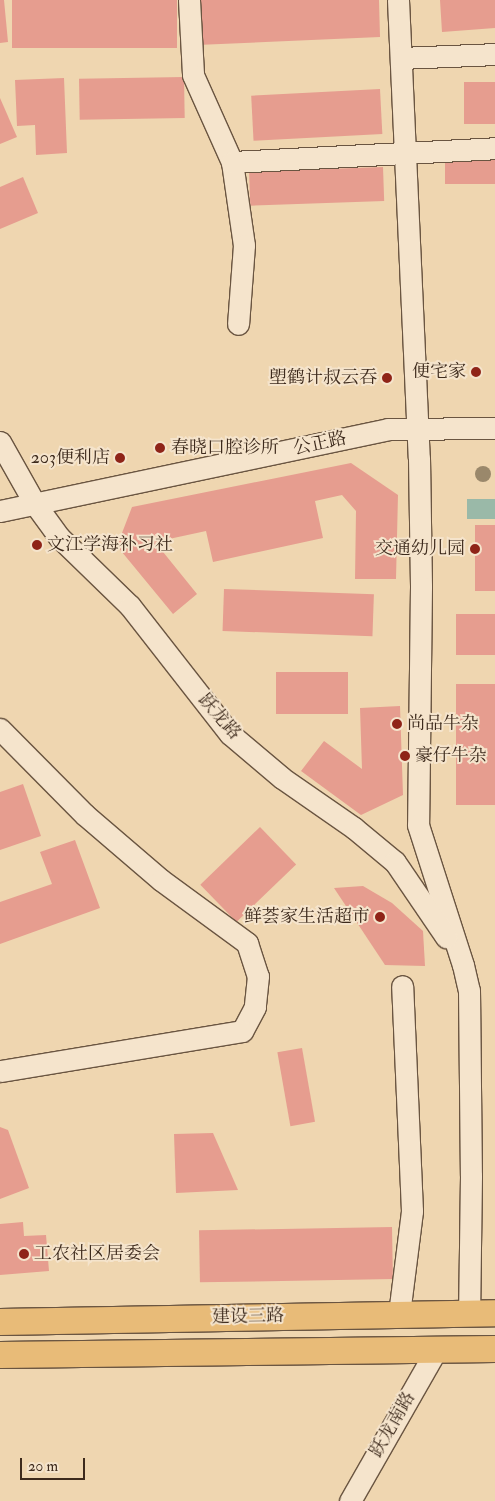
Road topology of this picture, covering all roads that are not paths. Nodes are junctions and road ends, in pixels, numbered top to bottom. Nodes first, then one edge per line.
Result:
1 (189, 0) edge
2 (398, 0) edge
3 (495, 54) edge
4 (401, 58) junction
5 (495, 148) edge
6 (405, 153) junction
7 (232, 162) junction
8 (238, 324) dead end
9 (417, 428) junction
10 (495, 428) edge
11 (0, 442) edge
12 (35, 504) junction
13 (0, 511) edge
14 (0, 729) edge
15 (463, 965) junction
16 (402, 986) dead end
17 (0, 1071) edge
18 (469, 1313) junction
19 (495, 1313) edge
20 (399, 1314) junction
21 (0, 1322) edge
22 (495, 1349) edge
23 (436, 1350) junction
24 (0, 1355) edge
25 (350, 1501) edge

1 - 7 street
2 - 4 street
3 - 4 street
4 - 6 street
5 - 6 street
6 - 7 street
6 - 9 street
7 - 8 street
9 - 10 street, 公正路
9 - 12 street, 公正路
9 - 15 street
11 - 12 street, 跃龙路
12 - 13 street, 公正路
12 - 15 street, 跃龙路
14 - 17 street
15 - 18 street
16 - 20 street
18 - 19 main road, 建设三路
18 - 20 main road, 建设三路
20 - 21 main road, 建设三路
22 - 23 main road, 建设三路
23 - 24 main road, 建设三路
23 - 25 street, 跃龙南路

